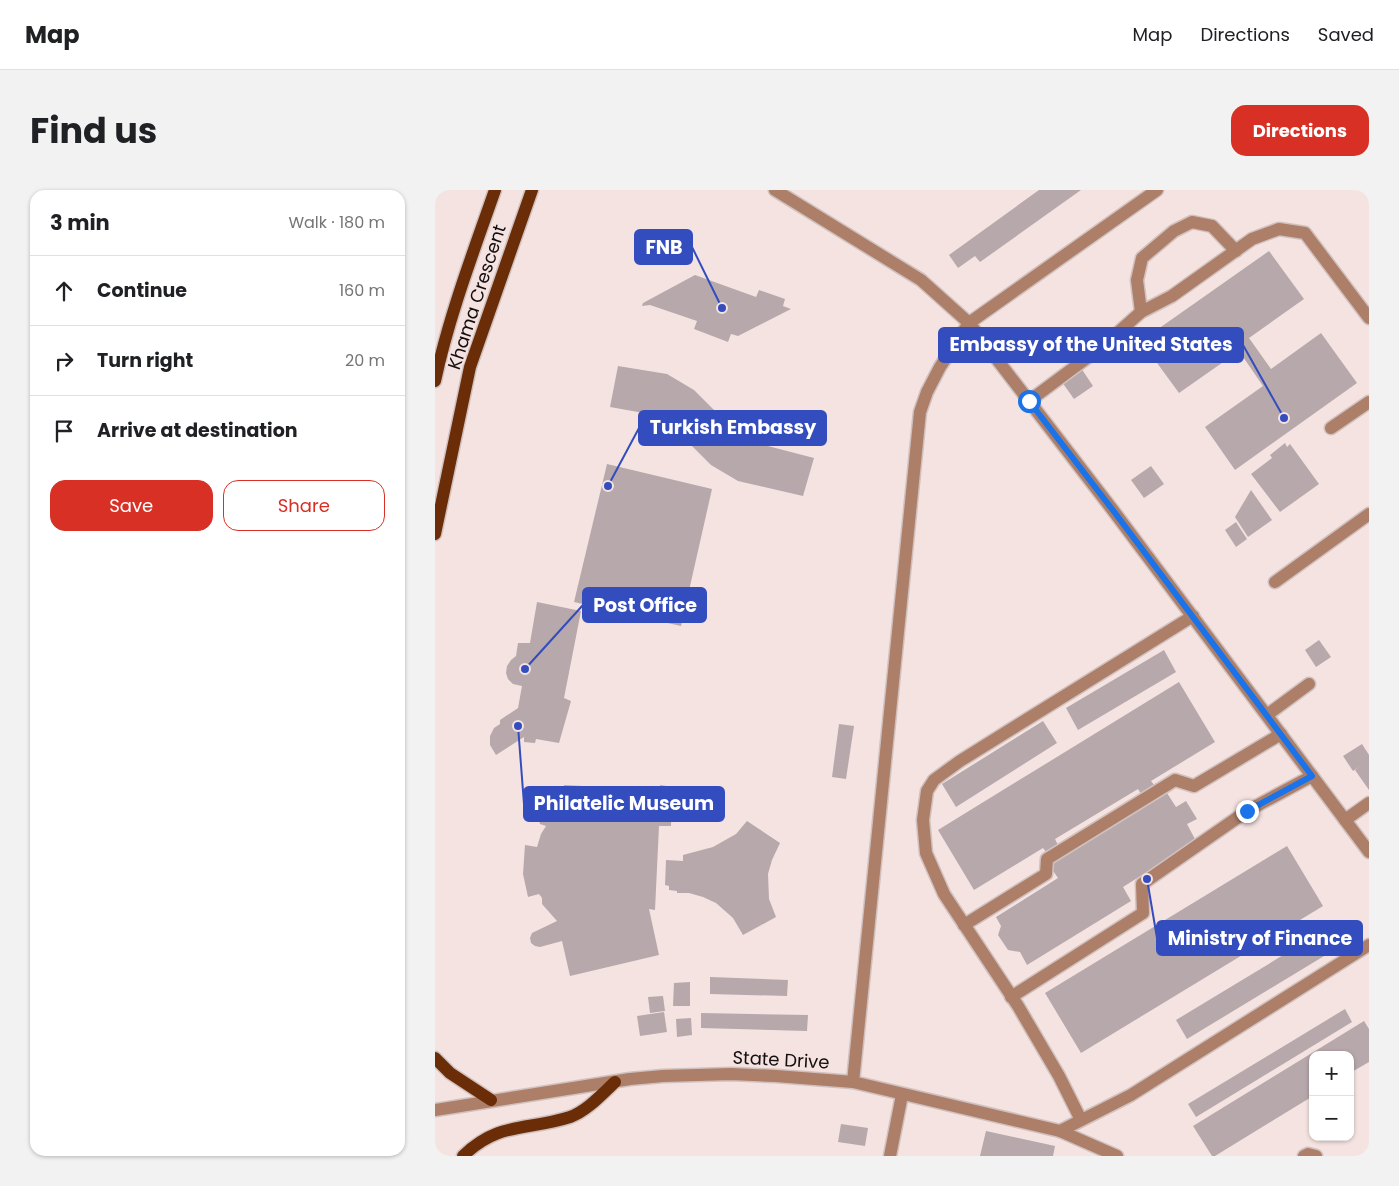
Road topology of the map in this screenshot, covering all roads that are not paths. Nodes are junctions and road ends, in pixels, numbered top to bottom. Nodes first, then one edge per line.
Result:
1 (495, 190) edge
2 (532, 190) edge
3 (775, 190) edge
4 (1157, 190) edge
5 (1236, 251) junction
6 (1141, 312) junction
7 (1369, 318) edge
8 (969, 323) junction
9 (435, 381) edge
10 (1029, 401) junction
11 (1369, 402) edge
12 (1331, 428) dead end
13 (1369, 514) edge
14 (435, 533) edge
15 (1275, 582) dead end
16 (1193, 616) junction
17 (1309, 684) dead end
18 (1267, 715) junction
19 (1281, 734) junction
20 (1312, 776) junction
21 (1369, 803) edge
22 (1345, 820) junction
23 (1369, 852) edge
24 (964, 925) junction
25 (1369, 945) edge
26 (1011, 997) junction
27 (435, 1058) edge
28 (615, 1082) junction
29 (853, 1082) junction
30 (902, 1095) junction
31 (491, 1100) junction
32 (435, 1110) edge
33 (1081, 1120) junction
34 (1059, 1131) junction
35 (1111, 1155) edge
36 (463, 1156) edge
37 (890, 1156) edge
38 (1304, 1156) edge
39 (1316, 1156) edge

1 - 9 main road, Khama Crescent
2 - 14 main road, Khama Crescent
3 - 8 street
4 - 8 street
5 - 6 street
5 - 6 street
5 - 7 street
6 - 10 street
8 - 10 street
8 - 29 street
10 - 16 street
11 - 12 street
13 - 15 street
16 - 18 street
16 - 24 street
17 - 18 street
18 - 19 street
19 - 20 street
19 - 24 street
20 - 22 street
20 - 26 street
21 - 22 street
22 - 23 street
24 - 26 street
25 - 33 street
26 - 33 street
27 - 31 main road
28 - 29 street, State Drive
28 - 31 street, State Drive
28 - 36 main road
29 - 30 street, State Drive
30 - 34 street, State Drive
30 - 37 street
31 - 32 street, State Drive
33 - 34 street
34 - 35 street, State Drive
38 - 39 street

